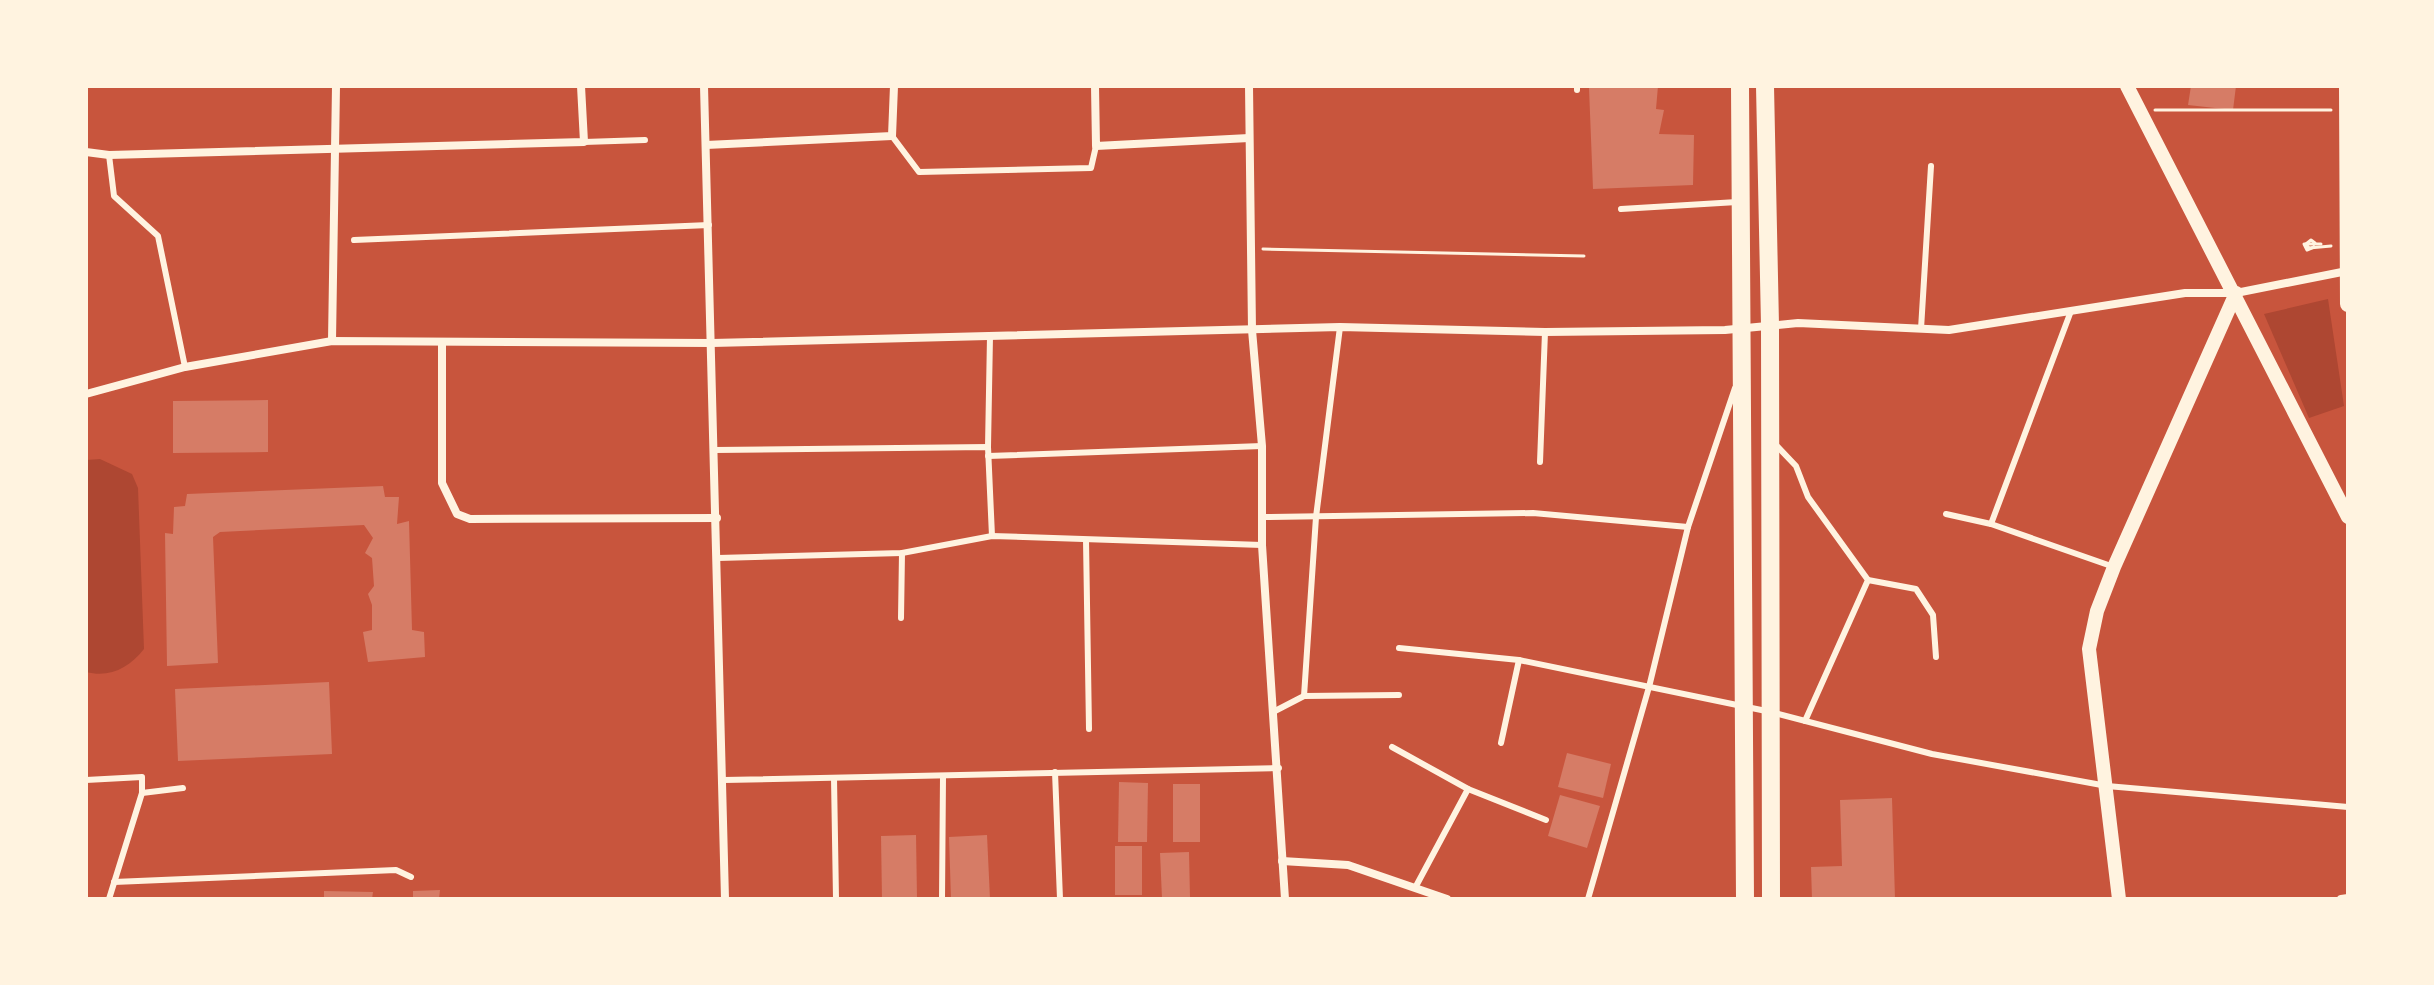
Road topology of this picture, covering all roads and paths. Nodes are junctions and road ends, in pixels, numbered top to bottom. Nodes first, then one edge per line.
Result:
1 (336, 86) edge
2 (581, 86) edge
3 (704, 86) edge
4 (894, 86) edge
5 (1095, 86) edge
6 (1249, 86) edge
7 (1740, 86) edge
8 (1765, 86) edge
9 (2127, 86) edge
10 (2347, 86) edge
11 (2140, 110) junction
12 (2331, 110) dead end
13 (892, 136) junction
14 (1249, 138) junction
15 (645, 140) dead end
16 (584, 142) junction
17 (706, 145) junction
18 (335, 146) junction
19 (1096, 146) junction
20 (86, 152) edge
21 (109, 155) junction
22 (1931, 166) dead end
23 (1740, 202) junction
24 (1621, 209) dead end
25 (709, 225) junction
26 (354, 240) dead end
27 (2321, 244) dead end
28 (2313, 245) dead end
29 (1251, 249) junction
30 (1584, 256) dead end
31 (2347, 272) edge
32 (2236, 293) junction
33 (2348, 304) edge
34 (2071, 311) junction
35 (1770, 325) junction
36 (1340, 327) junction
37 (1740, 327) junction
38 (1921, 329) junction
39 (1252, 330) junction
40 (1545, 332) junction
41 (990, 336) junction
42 (332, 341) junction
43 (442, 343) junction
44 (712, 343) junction
45 (185, 367) junction
46 (1740, 372) junction
47 (86, 394) edge
48 (1770, 440) junction
49 (1262, 446) junction
50 (988, 447) junction
51 (715, 450) junction
52 (988, 456) junction
53 (1540, 462) dead end
54 (1946, 514) dead end
55 (1264, 517) junction
56 (1316, 517) junction
57 (2348, 517) edge
58 (717, 518) junction
59 (1991, 524) junction
60 (1688, 527) junction
61 (992, 536) junction
62 (1086, 540) junction
63 (1262, 545) junction
64 (902, 553) junction
65 (718, 558) junction
66 (2114, 567) junction
67 (1868, 580) junction
68 (901, 618) dead end
69 (1399, 648) dead end
70 (1936, 657) dead end
71 (1519, 660) junction
72 (1649, 687) junction
73 (1399, 695) dead end
74 (1304, 696) junction
75 (1744, 707) junction
76 (1275, 711) junction
77 (1771, 712) junction
78 (1805, 721) junction
79 (1089, 729) dead end
80 (1501, 743) dead end
81 (1392, 747) dead end
82 (1279, 768) junction
83 (1055, 772) junction
84 (943, 777) junction
85 (834, 778) junction
86 (86, 780) edge
87 (724, 780) junction
88 (2107, 786) junction
89 (183, 788) dead end
90 (1468, 789) junction
91 (142, 793) junction
92 (2348, 807) edge
93 (1546, 820) dead end
94 (1282, 861) junction
95 (411, 877) dead end
96 (114, 882) junction
97 (1415, 888) junction
98 (2348, 898) edge
99 (109, 899) edge
100 (725, 899) edge
101 (836, 899) edge
102 (942, 899) edge
103 (1060, 899) edge
104 (1285, 899) edge
105 (1447, 899) edge
106 (1588, 899) edge
107 (1745, 899) edge
108 (1771, 899) edge
109 (2119, 899) edge
110 (2341, 899) edge

1 - 18 street
2 - 16 street
3 - 17 street
4 - 13 street
5 - 19 street
6 - 14 street
7 - 23 main road
8 - 35 main road
9 - 11 street
10 - 31 main road
11 - 12 path
11 - 32 street
13 - 17 street
13 - 19 lane
14 - 19 street
14 - 29 street
15 - 16 lane
16 - 18 street
17 - 25 street
18 - 21 street
18 - 42 street
20 - 21 street
21 - 45 lane
22 - 38 lane
23 - 24 lane
23 - 37 main road
25 - 26 lane
25 - 44 street
27 - 28 path
29 - 30 path
29 - 39 street
31 - 32 street
31 - 33 main road
32 - 34 street
32 - 57 street
32 - 66 street
34 - 38 street
34 - 59 lane
35 - 37 street
35 - 38 street
35 - 48 main road
36 - 39 street
36 - 40 street
36 - 56 lane
37 - 40 street
37 - 46 main road
39 - 41 street
39 - 49 street
40 - 53 lane
41 - 44 street
41 - 50 lane
42 - 43 street
42 - 45 street
43 - 44 street
43 - 58 street
44 - 51 street
45 - 47 street
46 - 60 lane
46 - 75 main road
48 - 67 lane
48 - 77 main road
49 - 52 lane
49 - 55 street
50 - 51 lane
50 - 52 lane
51 - 58 street
52 - 61 lane
54 - 59 lane
55 - 56 lane
55 - 63 street
56 - 60 lane
56 - 74 lane
58 - 65 street
59 - 66 lane
60 - 72 lane
61 - 62 lane
61 - 64 lane
62 - 63 lane
62 - 79 lane
63 - 76 street
64 - 65 lane
64 - 68 lane
65 - 87 street
66 - 88 street
67 - 70 lane
67 - 78 lane
69 - 71 lane
71 - 72 lane
71 - 80 lane
72 - 75 lane
72 - 106 lane
73 - 74 lane
74 - 76 lane
75 - 77 lane
75 - 107 main road
76 - 82 street
77 - 78 lane
77 - 108 main road
78 - 88 lane
81 - 90 lane
82 - 83 lane
82 - 94 street
83 - 84 lane
83 - 103 lane
84 - 85 lane
84 - 102 lane
85 - 87 lane
85 - 101 lane
86 - 91 lane
87 - 100 street
88 - 92 lane
88 - 109 street
89 - 91 lane
90 - 93 lane
90 - 97 lane
91 - 96 lane
94 - 97 street
94 - 104 street
95 - 96 lane
96 - 99 lane
97 - 105 street
98 - 110 street

